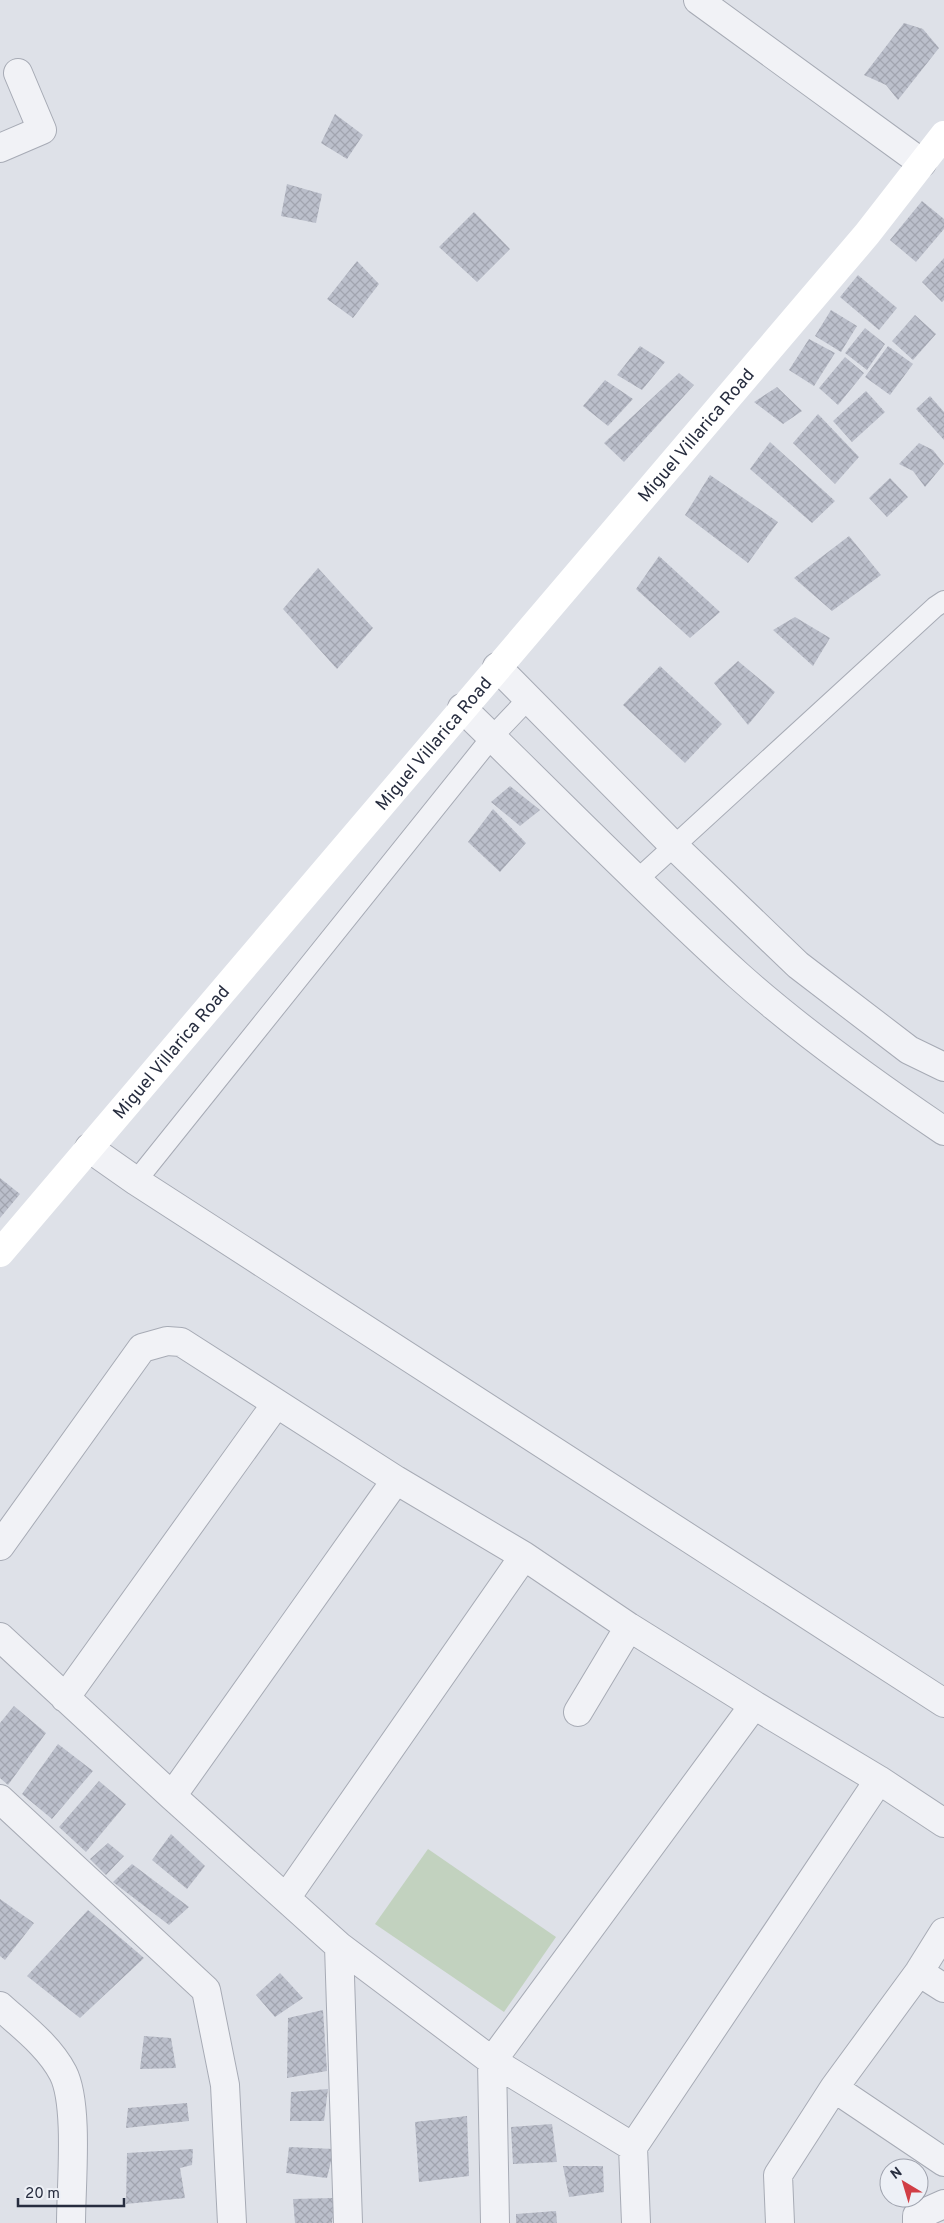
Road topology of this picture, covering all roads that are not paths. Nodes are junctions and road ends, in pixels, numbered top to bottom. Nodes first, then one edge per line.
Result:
1 (698, 0) edge
2 (18, 73) dead end
3 (944, 135) edge
4 (0, 148) edge
5 (922, 163) junction
6 (944, 601) edge
7 (497, 667) junction
8 (528, 699) junction
9 (462, 708) junction
10 (492, 737) junction
11 (675, 847) junction
12 (637, 880) junction
13 (944, 1067) edge
14 (944, 1131) edge
15 (89, 1148) junction
16 (136, 1181) junction
17 (0, 1253) edge
18 (276, 1404) junction
19 (396, 1480) junction
20 (0, 1546) edge
21 (524, 1556) junction
22 (629, 1627) junction
23 (0, 1637) edge
24 (65, 1698) junction
25 (944, 1703) edge
26 (754, 1705) junction
27 (578, 1712) dead end
28 (879, 1780) junction
29 (172, 1796) junction
30 (0, 1798) edge
31 (944, 1822) edge
32 (286, 1898) junction
33 (944, 1932) edge
34 (339, 1946) junction
35 (919, 1972) junction
36 (944, 1988) edge
37 (0, 2006) edge
38 (492, 2061) junction
39 (834, 2088) junction
40 (633, 2147) junction
41 (944, 2162) edge
42 (944, 2204) edge
43 (71, 2223) edge
44 (232, 2223) edge
45 (348, 2223) edge
46 (495, 2223) edge
47 (636, 2223) edge
48 (780, 2223) edge
49 (917, 2223) edge

1 - 5 street
2 - 4 street
3 - 5 main road, Miguel Villarica Road
5 - 7 main road, Miguel Villarica Road
6 - 11 lane
7 - 8 street
7 - 9 main road, Miguel Villarica Road
8 - 10 lane
8 - 11 street
9 - 10 street
9 - 15 main road, Miguel Villarica Road
10 - 12 street
10 - 16 lane
11 - 12 lane
11 - 13 street
12 - 14 street
15 - 16 street
15 - 17 main road, Miguel Villarica Road
16 - 25 street
18 - 19 street
18 - 20 street
18 - 24 street
19 - 21 street
19 - 29 street
21 - 22 street
21 - 32 street
22 - 26 street
22 - 27 street
23 - 24 street
24 - 29 street
26 - 28 street
26 - 38 street
28 - 31 street
28 - 40 street
29 - 32 street
30 - 44 street
32 - 34 street
33 - 35 street
34 - 38 street
34 - 45 street
35 - 36 street
35 - 39 street
37 - 43 street
38 - 40 street
38 - 46 street
39 - 41 street
39 - 48 street
40 - 47 street
42 - 49 street

